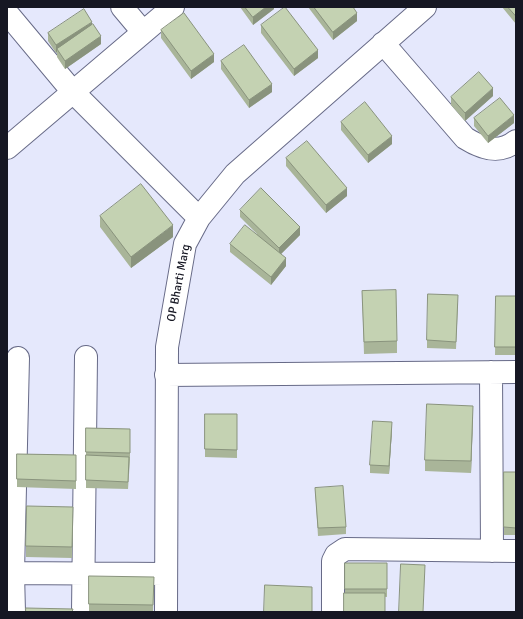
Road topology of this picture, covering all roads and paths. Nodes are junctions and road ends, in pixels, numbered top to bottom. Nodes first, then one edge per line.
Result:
1 (122, 7) edge
2 (172, 7) edge
3 (425, 7) edge
4 (7, 12) edge
5 (143, 32) junction
6 (383, 43) junction
7 (73, 92) junction
8 (516, 142) edge
9 (7, 148) edge
10 (199, 218) junction
11 (18, 358) dead end
12 (86, 358) dead end
13 (491, 372) junction
14 (516, 372) edge
15 (166, 375) junction
16 (492, 551) junction
17 (516, 551) edge
18 (10, 573) edge
19 (83, 573) junction
20 (166, 574) junction
21 (14, 612) edge
22 (84, 612) edge
23 (166, 612) edge
24 (333, 612) edge

1 - 5 street
2 - 5 street
3 - 6 street, OP Bharti Marg
4 - 7 street
5 - 7 street
6 - 8 street
6 - 10 street, OP Bharti Marg
7 - 9 street
7 - 10 street
10 - 15 street, OP Bharti Marg
11 - 18 street
12 - 19 street
13 - 14 street
13 - 15 street
13 - 16 street
15 - 20 street, OP Bharti Marg
16 - 17 street
16 - 24 street
18 - 19 street
18 - 21 street
19 - 20 street
19 - 22 street
20 - 23 street, OP Bharti Marg

